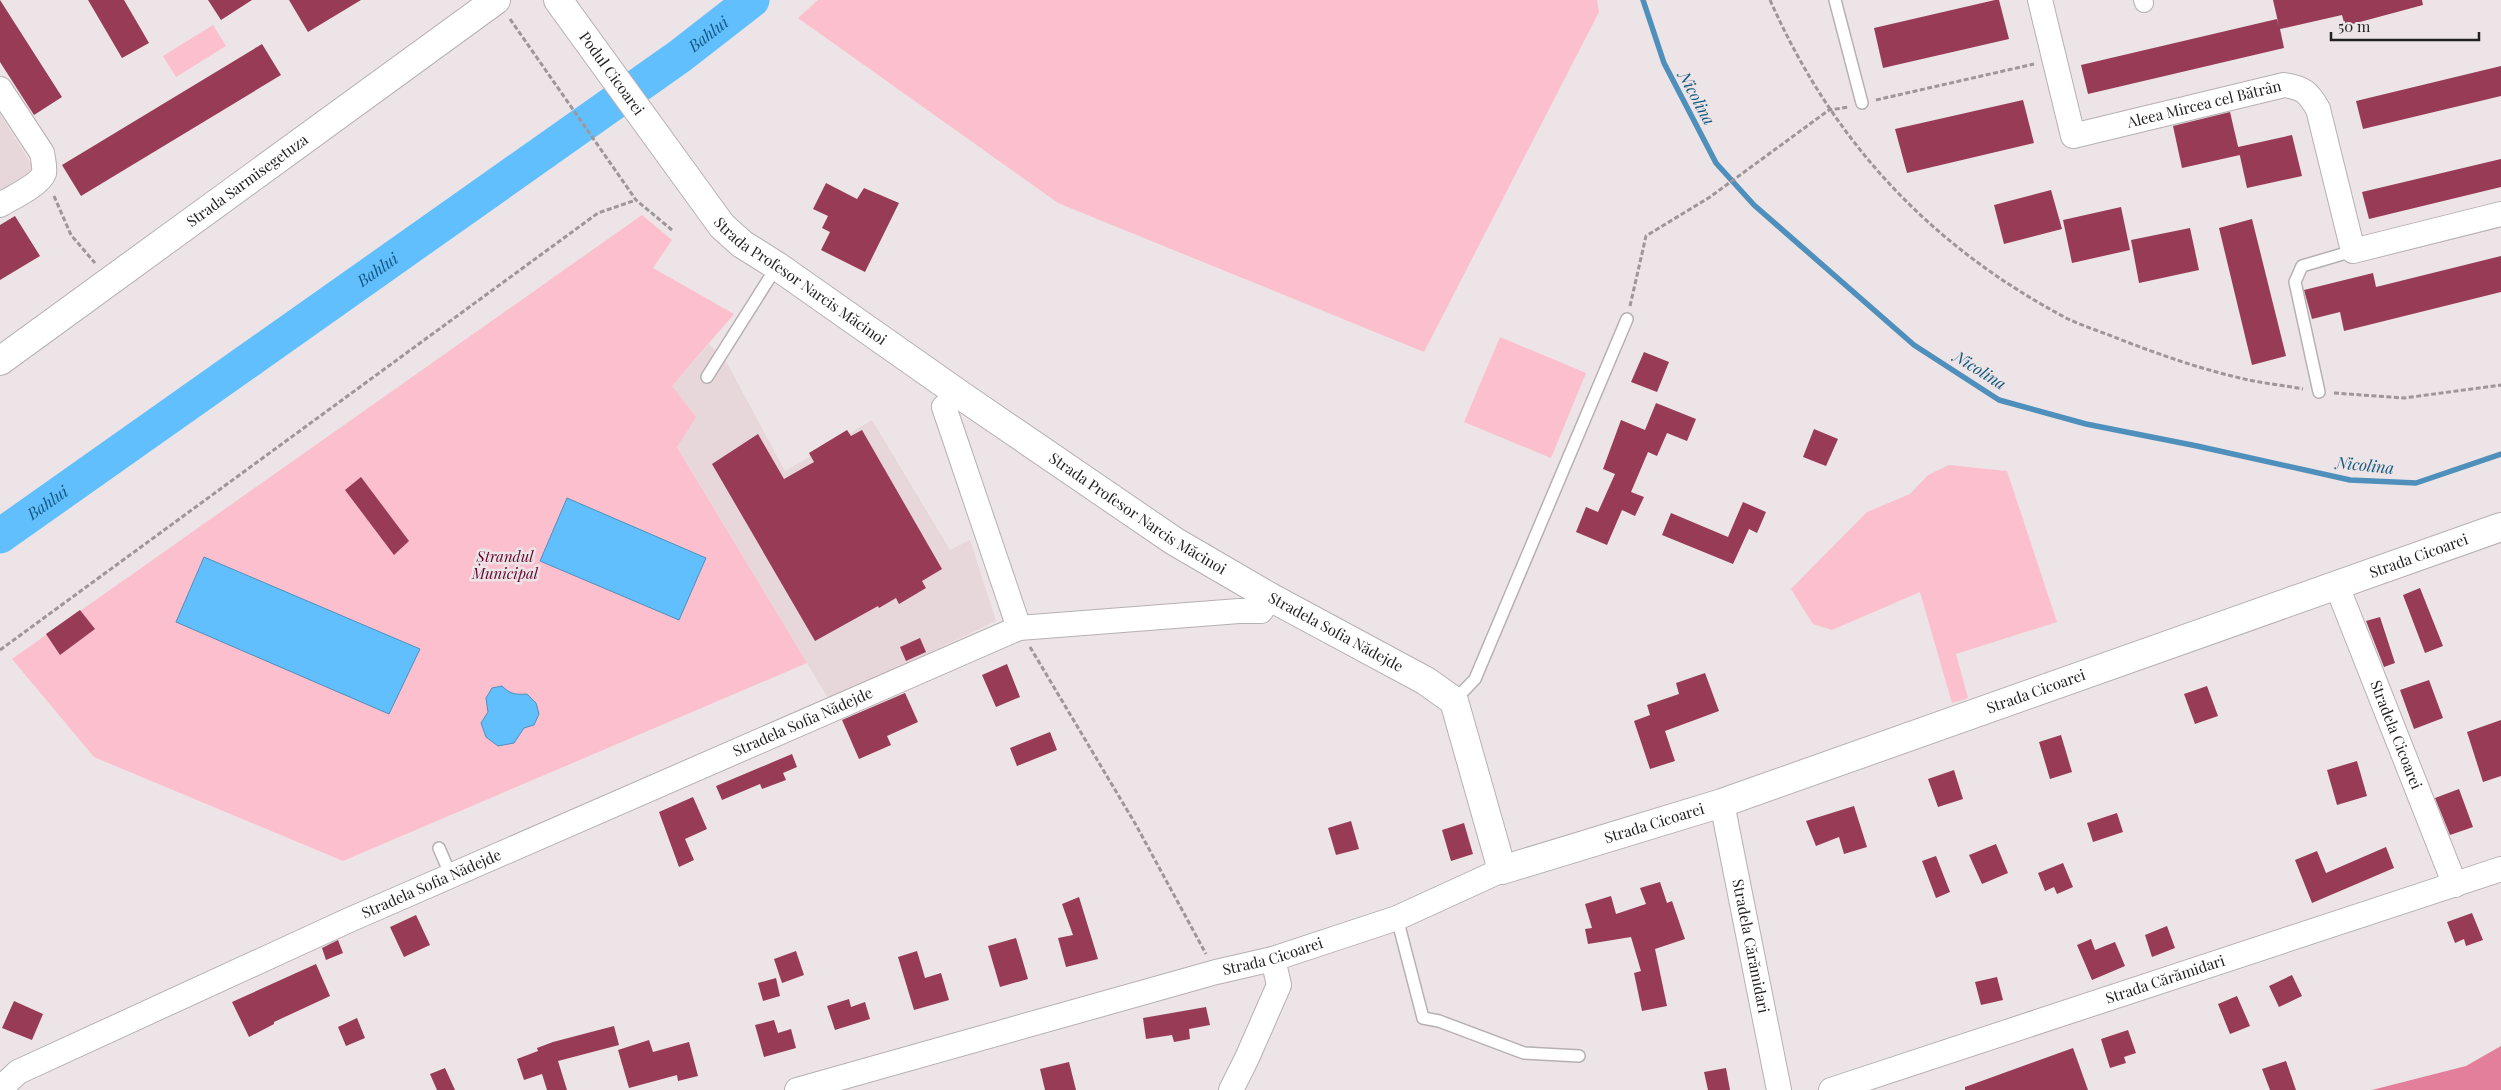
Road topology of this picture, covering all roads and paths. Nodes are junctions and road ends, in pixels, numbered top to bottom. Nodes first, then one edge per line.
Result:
1 (558, 0) edge
2 (1770, 0) edge
3 (1835, 0) edge
4 (2040, 0) edge
5 (502, 8) edge
6 (2052, 60) junction
7 (0, 89) edge
8 (1862, 103) junction
9 (1829, 110) junction
10 (664, 147) joint
11 (44, 173) junction
12 (636, 200) junction
13 (0, 205) edge
14 (2501, 214) edge
15 (672, 230) dead end
16 (2353, 251) junction
17 (95, 263) dead end
18 (777, 266) junction
19 (1627, 319) joint
20 (0, 361) edge
21 (707, 377) dead end
22 (2501, 385) edge
23 (2319, 392) junction
24 (959, 394) junction
25 (2501, 527) edge
26 (2337, 586) junction
27 (1270, 597) junction
28 (1019, 628) junction
29 (0, 650) edge
30 (1454, 701) junction
31 (1722, 803) junction
32 (438, 848) dead end
33 (2501, 869) edge
34 (1502, 870) junction
35 (451, 876) junction
36 (2455, 885) junction
37 (1397, 918) junction
38 (1273, 959) junction
39 (1216, 972) junction
40 (1579, 1056) dead end
41 (0, 1089) edge
42 (1234, 1089) edge
43 (797, 1090) edge
44 (1779, 1090) edge
45 (1831, 1090) edge

1 - 10 street, Podul Cicoarei
2 - 9 path
3 - 8 lane
4 - 6 street, Aleea Mircea cel Bătrân
5 - 12 path
5 - 20 street, Strada Sarmisegetuza
6 - 8 path
6 - 16 street, Aleea Mircea cel Bătrân
7 - 11 street
8 - 9 path
9 - 19 path
9 - 23 path
10 - 18 street, Strada Profesor Narcis Măcinoi
11 - 13 street
11 - 17 path
12 - 15 path
12 - 29 path
14 - 16 street
16 - 23 lane
18 - 21 lane
18 - 24 street, Strada Profesor Narcis Măcinoi
19 - 30 lane
22 - 23 path
24 - 27 street, Strada Profesor Narcis Măcinoi
24 - 28 street
25 - 26 street, Strada Cicoarei
26 - 31 street, Strada Cicoarei
26 - 36 street, Stradela Cicoarei
27 - 28 street, Stradela Sofia Nădejde
27 - 30 street, Stradela Sofia Nădejde
28 - 35 street, Stradela Sofia Nădejde
28 - 39 path
30 - 34 street
31 - 34 street, Strada Cicoarei
31 - 44 street, Stradela Cărămidari
32 - 35 lane
33 - 36 street, Strada Cărămidari
34 - 37 street, Strada Cicoarei
35 - 41 street, Stradela Sofia Nădejde
36 - 45 street, Strada Cărămidari
37 - 38 street, Strada Cicoarei
37 - 40 lane
38 - 39 street, Strada Cicoarei
38 - 42 street
39 - 43 street, Strada Cicoarei

